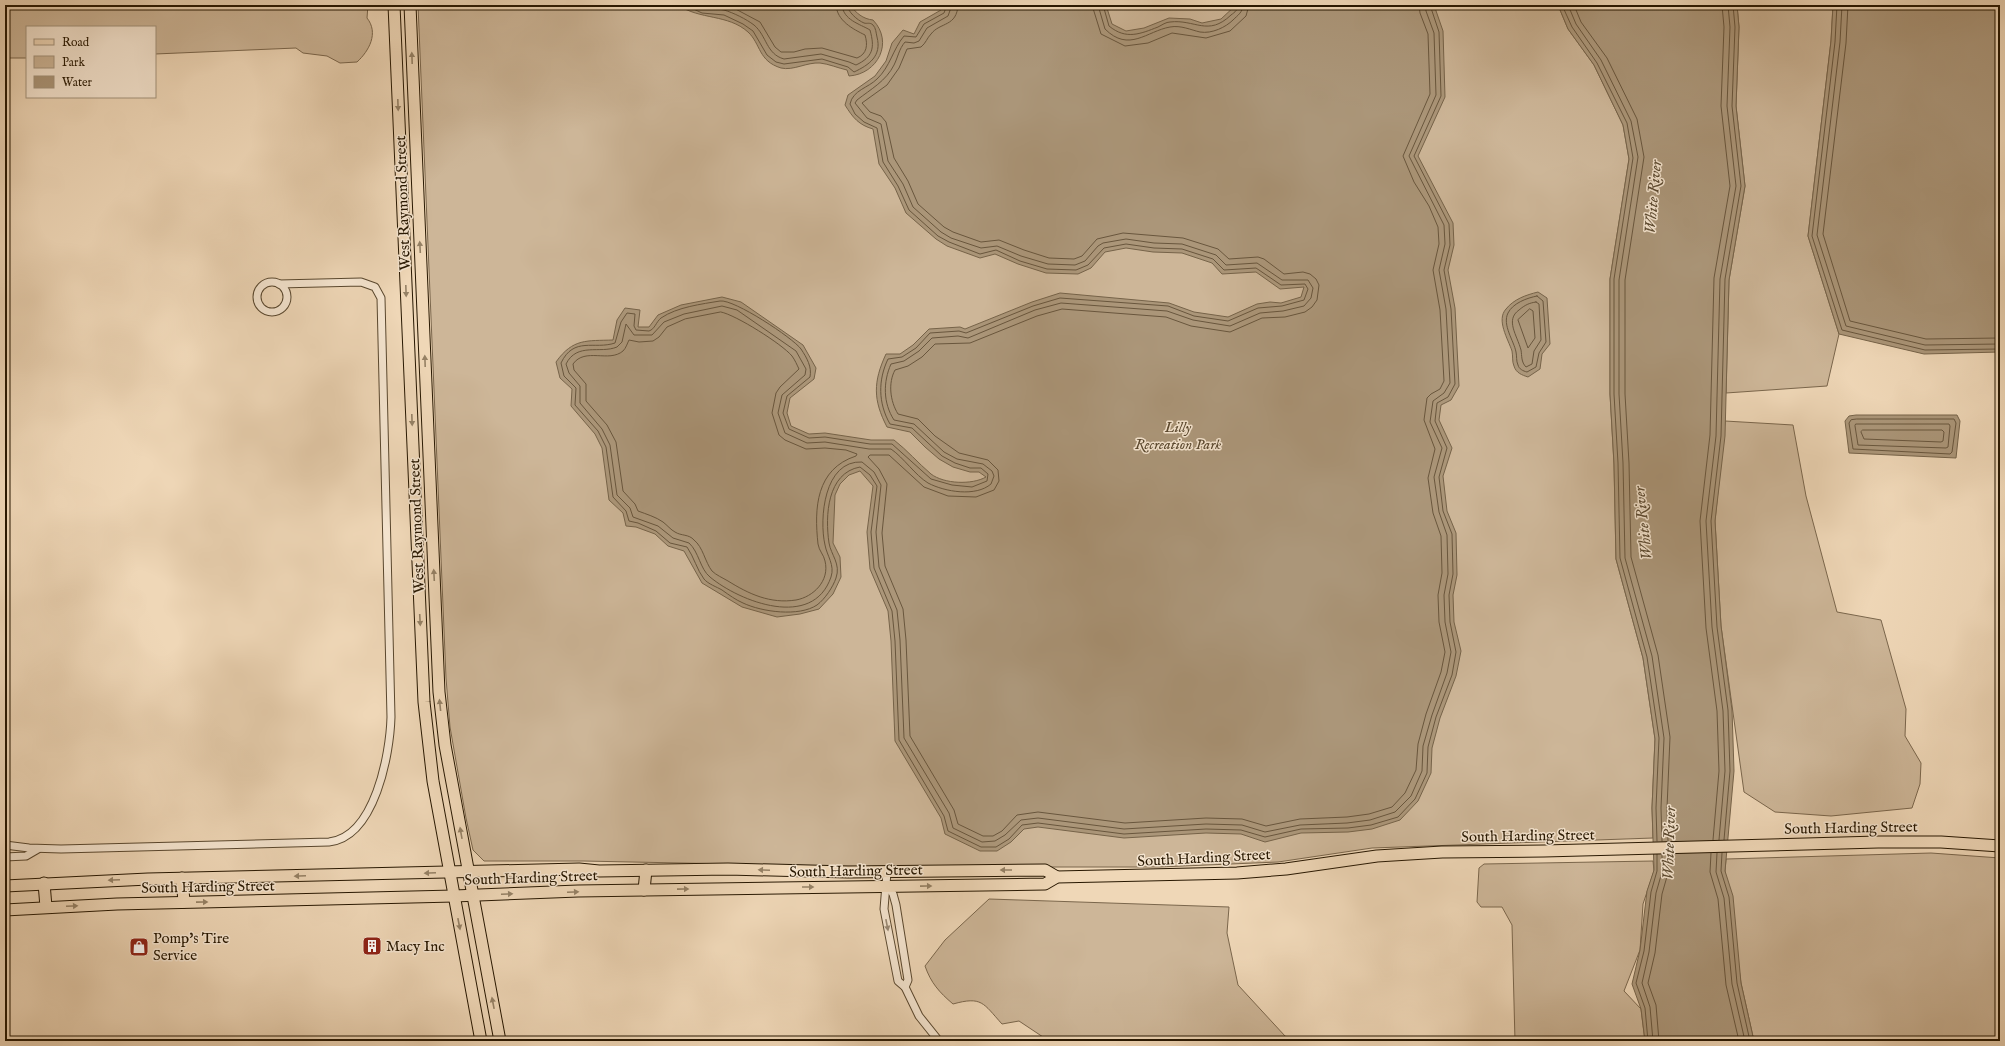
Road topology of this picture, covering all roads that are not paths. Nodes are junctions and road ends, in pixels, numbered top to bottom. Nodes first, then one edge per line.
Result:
1 (394, 5) edge
2 (410, 5) edge
3 (300, 283) junction
4 (279, 284) junction
5 (286, 293) junction
6 (423, 314) junction
7 (407, 315) junction
8 (5, 845) edge
9 (2000, 846) edge
10 (38, 849) junction
11 (5, 857) edge
12 (646, 870) junction
13 (450, 872) junction
14 (468, 872) junction
15 (887, 872) junction
16 (1057, 877) junction
17 (182, 878) junction
18 (44, 883) junction
19 (5, 886) edge
20 (887, 886) junction
21 (644, 890) junction
22 (454, 896) junction
23 (473, 896) junction
24 (184, 902) junction
25 (46, 907) junction
26 (5, 910) edge
27 (905, 987) junction
28 (481, 1041) edge
29 (500, 1041) edge
30 (939, 1041) edge

1 -> 7 main road, West Raymond Street
6 -> 2 main road, West Raymond Street
3 - 4 street
3 - 5 street
3 - 10 street
4 - 5 street
4 - 5 street
6 - 7 main road
14 -> 6 main road, West Raymond Street
7 -> 13 main road, West Raymond Street
8 - 10 street
9 - 16 main road, South Harding Street
10 - 11 street
12 - 14 main road, South Harding Street
15 -> 12 main road, South Harding Street
12 - 21 main road
13 - 14 main road, South Harding Street
13 -> 17 main road, South Harding Street
13 - 22 main road, West Raymond Street
14 - 23 main road, West Raymond Street
16 -> 15 main road, South Harding Street
15 - 20 street
20 -> 16 main road, South Harding Street
17 -> 18 main road, South Harding Street
17 - 24 main road
18 - 19 main road, South Harding Street
18 - 25 main road
21 -> 20 main road, South Harding Street
20 - 27 street
20 -> 27 street
23 -> 21 main road, South Harding Street
22 - 23 main road, South Harding Street
24 -> 22 main road, South Harding Street
22 -> 28 main road, West Raymond Street
29 -> 23 main road, West Raymond Street
25 -> 24 main road, South Harding Street
25 - 26 main road, South Harding Street
27 - 30 street

